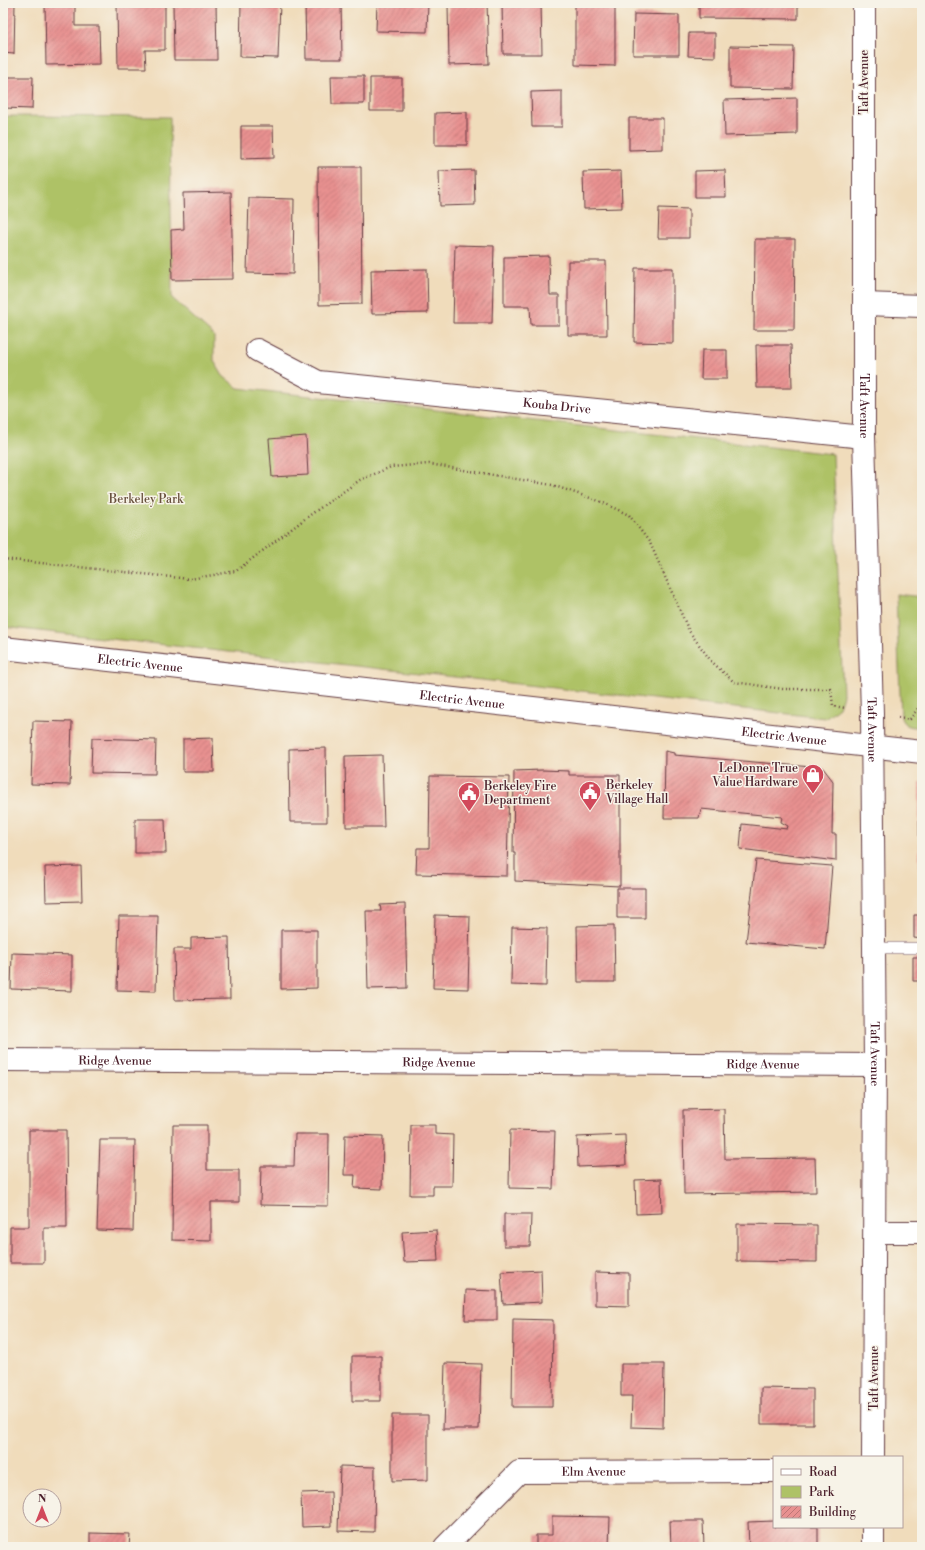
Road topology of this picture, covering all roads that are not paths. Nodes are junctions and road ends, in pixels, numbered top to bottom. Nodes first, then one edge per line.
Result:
1 (864, 3) edge
2 (864, 304) junction
3 (922, 306) edge
4 (257, 350) dead end
5 (864, 437) junction
6 (3, 648) edge
7 (871, 747) junction
8 (922, 752) edge
9 (874, 948) junction
10 (922, 948) edge
11 (3, 1060) edge
12 (875, 1065) junction
13 (875, 1232) junction
14 (922, 1232) edge
15 (873, 1456) edge
16 (773, 1471) edge
17 (873, 1528) edge
18 (445, 1547) edge
19 (873, 1547) edge

1 - 2 street, Taft Avenue
2 - 3 street
2 - 5 street, Taft Avenue
4 - 5 street, Kouba Drive
5 - 7 street, Taft Avenue
6 - 7 street, Electric Avenue
7 - 8 street, Electric Avenue
7 - 9 street, Taft Avenue
9 - 10 lane
9 - 12 street, Taft Avenue
11 - 12 street, Ridge Avenue
12 - 13 street, Taft Avenue
13 - 14 street
13 - 15 street, Taft Avenue
16 - 18 street, Elm Avenue
17 - 19 street

